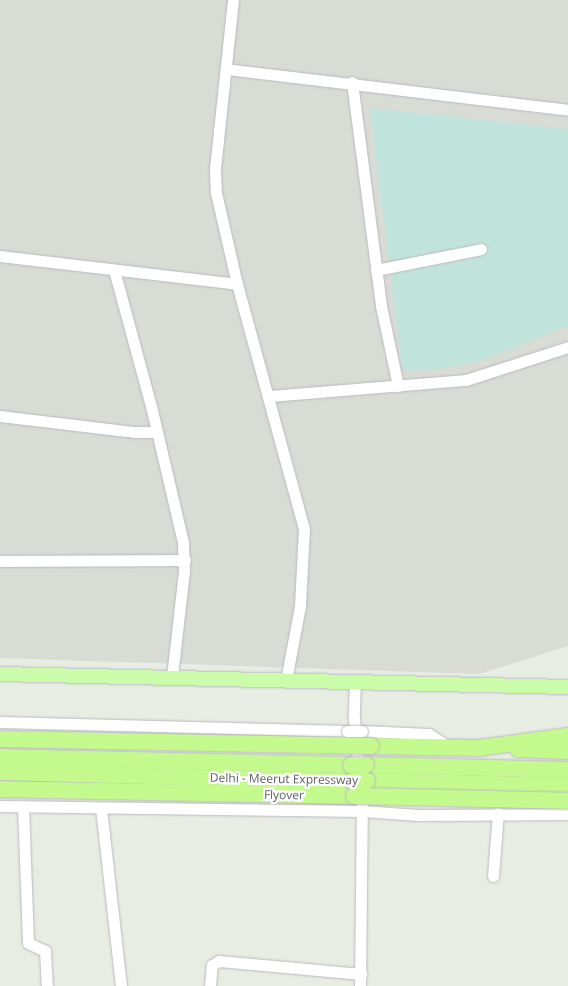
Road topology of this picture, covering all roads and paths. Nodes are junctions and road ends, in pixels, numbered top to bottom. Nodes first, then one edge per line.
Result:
1 (233, 0) edge
2 (226, 68) junction
3 (352, 82) junction
4 (568, 110) edge
5 (482, 249) dead end
6 (0, 256) edge
7 (114, 270) junction
8 (376, 270) junction
9 (236, 284) junction
10 (568, 347) edge
11 (398, 386) junction
12 (270, 396) junction
13 (0, 416) edge
14 (157, 432) junction
15 (185, 560) junction
16 (0, 561) edge
17 (0, 674) edge
18 (172, 676) junction
19 (286, 680) junction
20 (355, 680) junction
21 (568, 687) edge
22 (0, 722) edge
23 (568, 736) edge
24 (0, 739) edge
25 (363, 741) junction
26 (480, 748) junction
27 (563, 750) edge
28 (0, 757) edge
29 (568, 770) edge
30 (0, 772) edge
31 (359, 773) junction
32 (568, 786) edge
33 (0, 789) edge
34 (568, 801) edge
35 (0, 806) edge
36 (23, 806) junction
37 (101, 808) junction
38 (362, 811) junction
39 (498, 813) junction
40 (568, 814) edge
41 (493, 876) dead end
42 (360, 980) edge
43 (47, 986) edge
44 (121, 986) edge
45 (210, 986) edge

1 - 2 street
2 - 3 street
2 - 9 street
3 - 4 street
3 - 8 street
5 - 8 street
6 - 7 street
7 - 9 street
7 - 14 street
8 - 11 street
9 - 12 street
10 - 11 street
11 - 12 street
12 - 19 street
13 - 14 street
14 - 15 street
15 - 16 street
15 - 18 street
17 - 18 main road
18 - 19 main road
19 - 20 main road
20 - 21 main road
20 - 25 street
22 - 25 street, bridge
23 - 26 highway
24 - 25 highway, bridge
25 - 26 highway
25 - 38 street
26 - 27 highway
28 - 31 highway, Delhi - Meerut Expressway
29 - 31 highway, Delhi - Meerut Expressway
30 - 31 highway, Delhi - Meerut Expressway
31 - 32 highway, Delhi - Meerut Expressway
33 - 34 highway, Flyover, bridge
35 - 36 street
36 - 37 street
36 - 43 street
37 - 38 street
37 - 44 street
38 - 39 street
38 - 42 street
39 - 40 street
39 - 41 street
42 - 45 street

